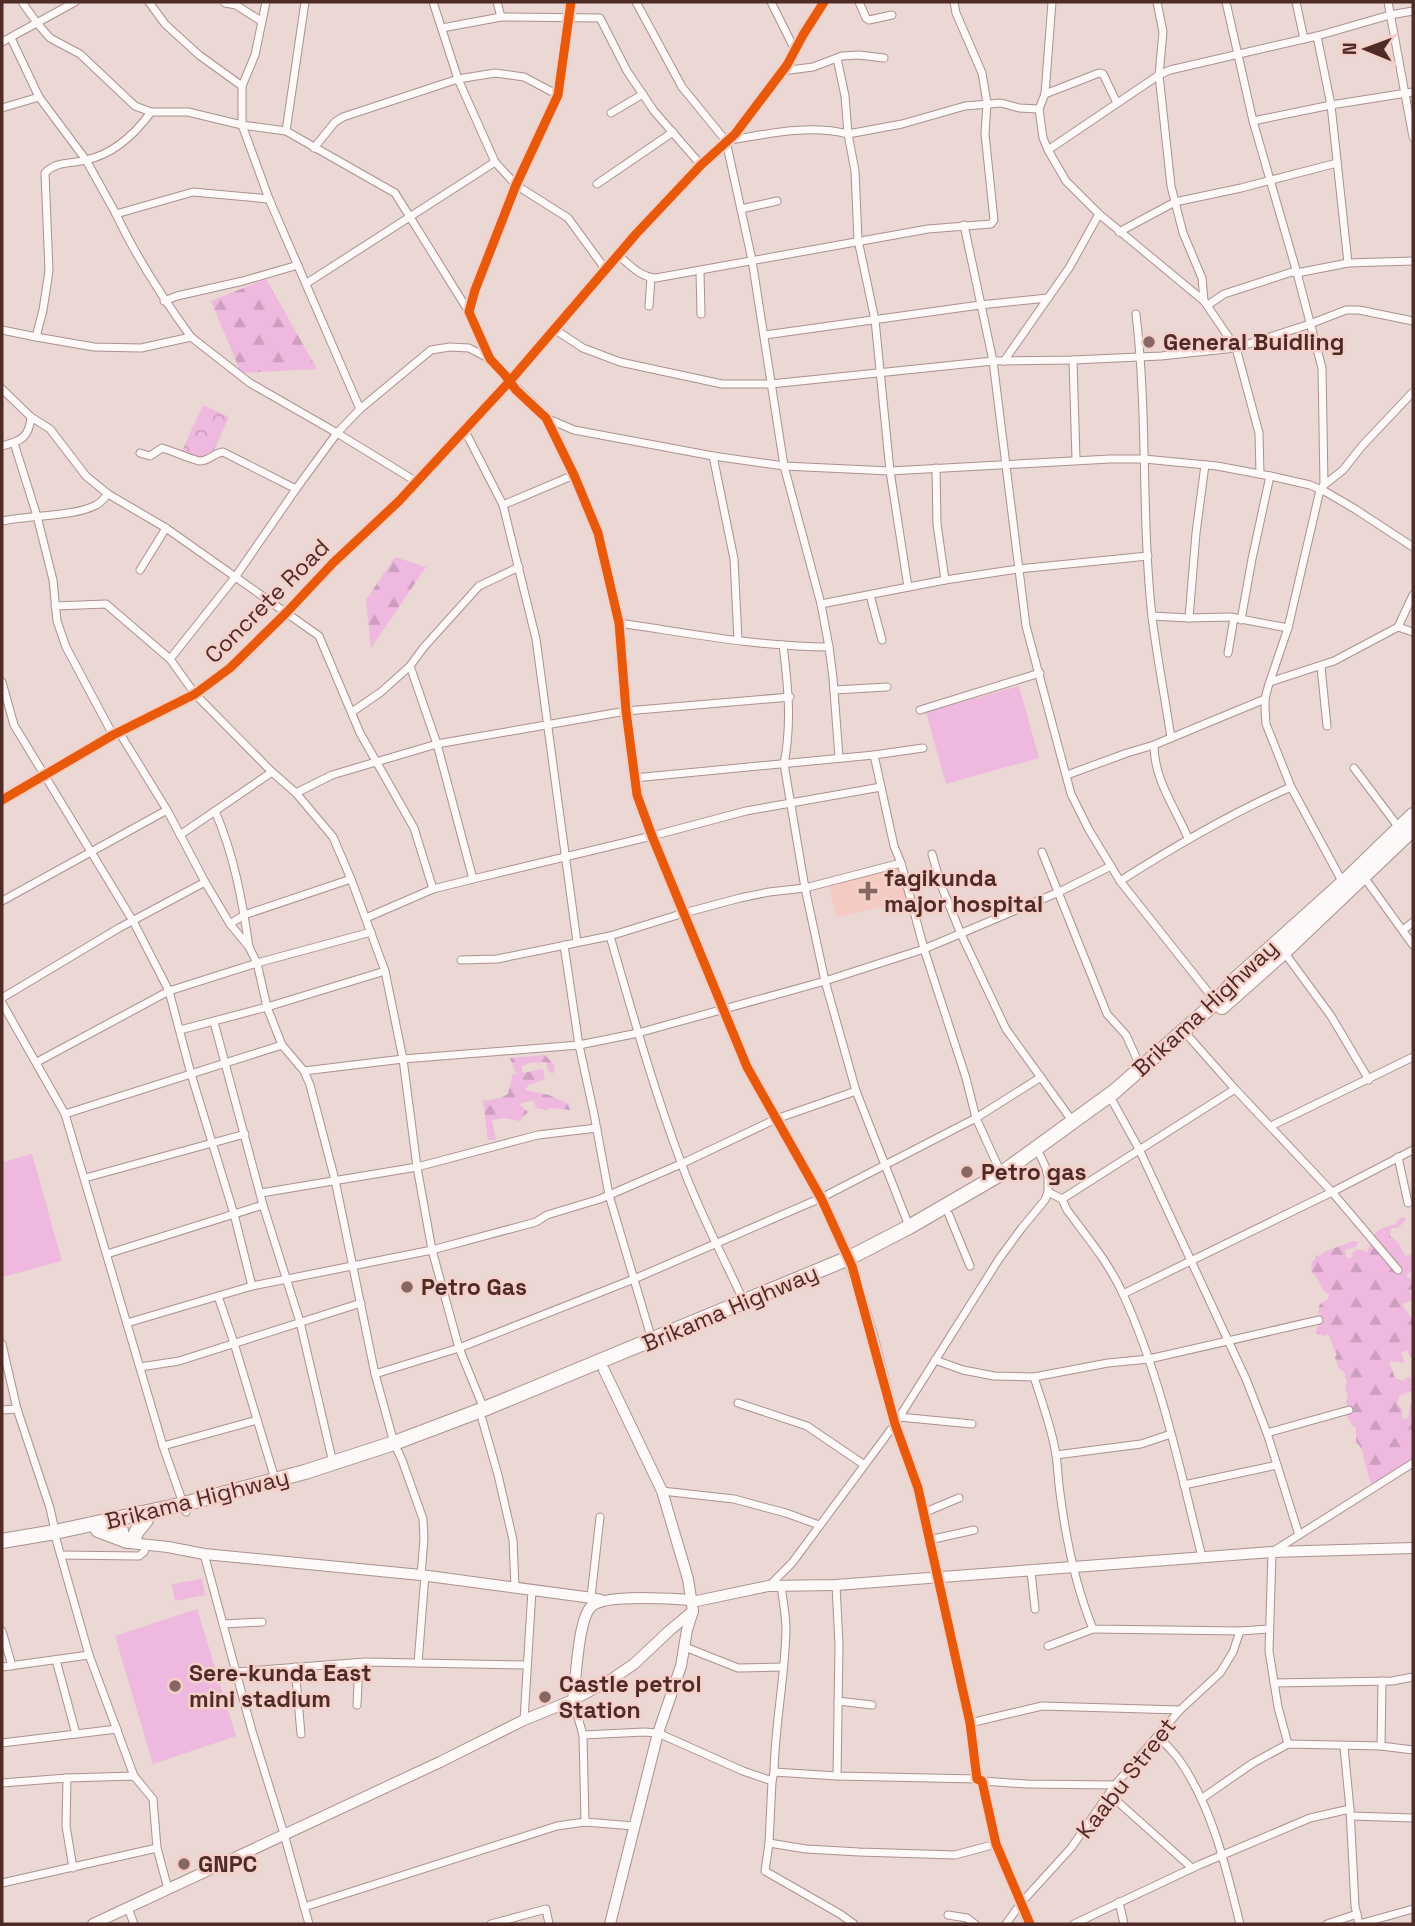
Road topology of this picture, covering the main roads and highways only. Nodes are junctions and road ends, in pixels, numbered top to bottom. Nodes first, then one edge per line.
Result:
1 (1413, 816) edge
2 (1409, 832) edge
3 (1241, 982) junction
4 (1039, 1153) junction
5 (850, 1262) junction
6 (483, 1414) junction
7 (395, 1447) junction
8 (185, 1508) junction
9 (146, 1520) junction
10 (125, 1521) junction
11 (98, 1530) junction
12 (56, 1536) junction
13 (2, 1541) edge
14 (2, 1549) edge

1 - 2 highway, Brikama Highway
2 - 3 highway, Brikama Highway
2 - 3 highway, Brikama Highway
3 - 4 highway, Brikama Highway
3 - 4 highway, Brikama Highway
4 - 5 highway, Brikama Highway
4 - 5 highway, Brikama Highway
5 - 6 highway, Brikama Highway
5 - 6 highway, Brikama Highway
6 - 7 highway, Brikama Highway
7 - 8 highway, Brikama Highway
7 - 8 highway, Brikama Highway
8 - 9 highway, Brikama Highway
8 - 10 highway, Brikama Highway
9 - 10 highway, Brikama Highway
9 - 11 highway
10 - 11 highway, Brikama Highway
10 - 12 highway, Brikama Highway
11 - 12 highway, Brikama Highway
12 - 13 highway, Brikama Highway
12 - 14 highway, Brikama Highway

